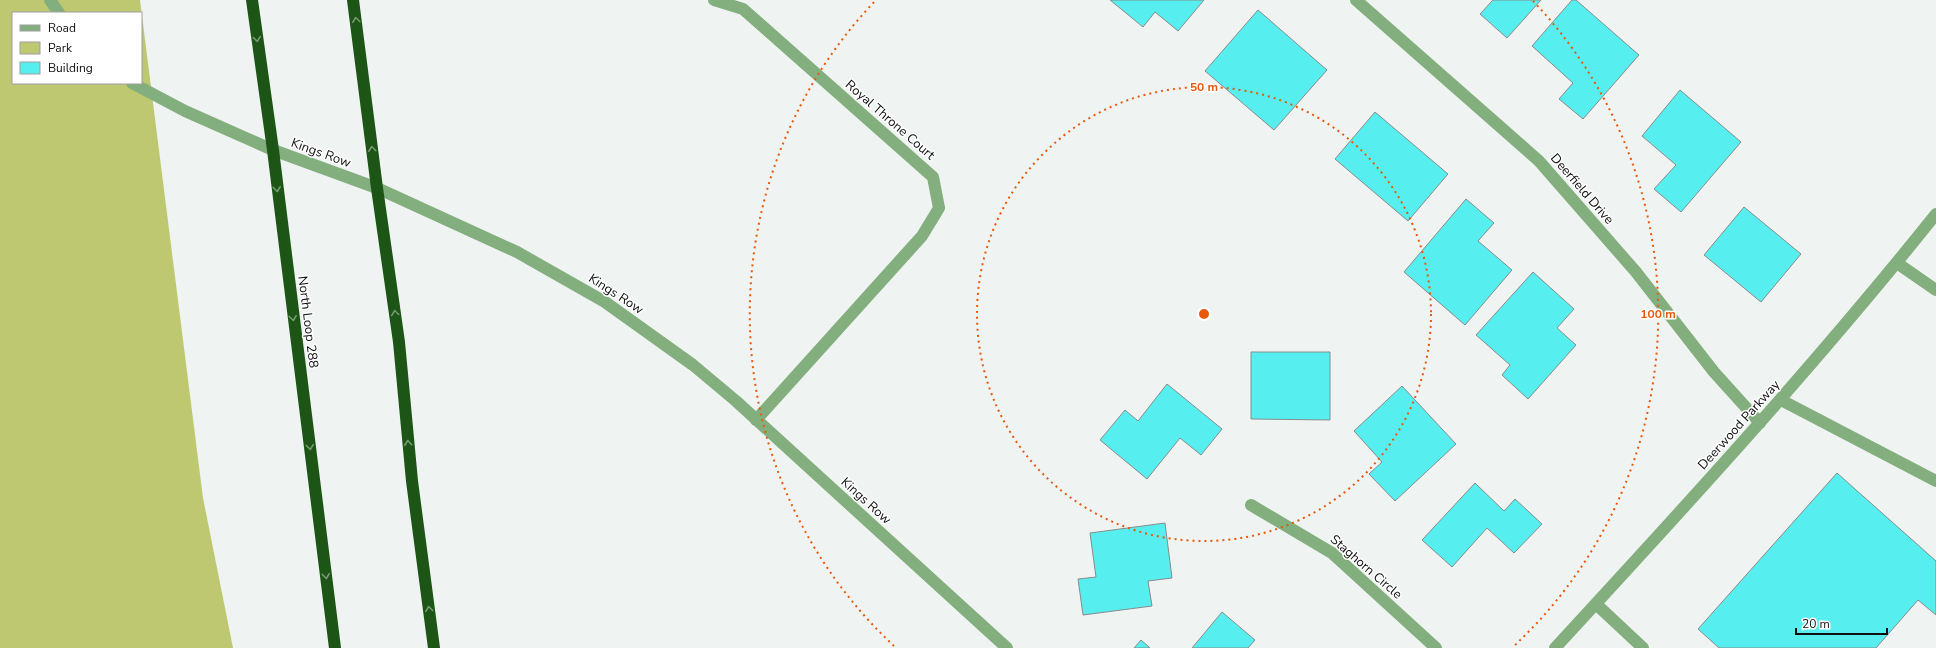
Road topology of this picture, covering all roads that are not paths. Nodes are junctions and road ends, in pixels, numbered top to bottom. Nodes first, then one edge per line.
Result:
1 (50, 0) edge
2 (252, 0) edge
3 (353, 0) edge
4 (714, 0) edge
5 (1356, 0) edge
6 (58, 12) edge
7 (134, 84) edge
8 (272, 150) junction
9 (377, 188) junction
10 (1936, 214) edge
11 (1897, 263) junction
12 (1936, 290) edge
13 (1781, 400) junction
14 (756, 420) junction
15 (1760, 423) junction
16 (1936, 481) edge
17 (1251, 505) dead end
18 (1596, 604) junction
19 (335, 648) edge
20 (434, 648) edge
21 (1007, 648) edge
22 (1436, 648) edge
23 (1555, 648) edge
24 (1643, 648) edge

1 - 6 street
2 -> 8 highway, North Loop 288
9 -> 3 highway
4 - 14 street, Royal Throne Court
5 - 15 street, Deerfield Drive
7 - 8 street, Kings Row
8 - 9 street, Kings Row
8 -> 19 highway, North Loop 288
9 - 14 street, Kings Row
20 -> 9 highway
10 - 11 street, Deerwood Parkway
11 - 12 street
11 - 13 street, Deerwood Parkway
13 - 15 street, Deerwood Parkway
13 - 16 street
14 - 21 street, Kings Row
15 - 18 street, Deerwood Parkway
17 - 22 street, Staghorn Circle
18 - 23 street, Deerwood Parkway
18 - 24 street

